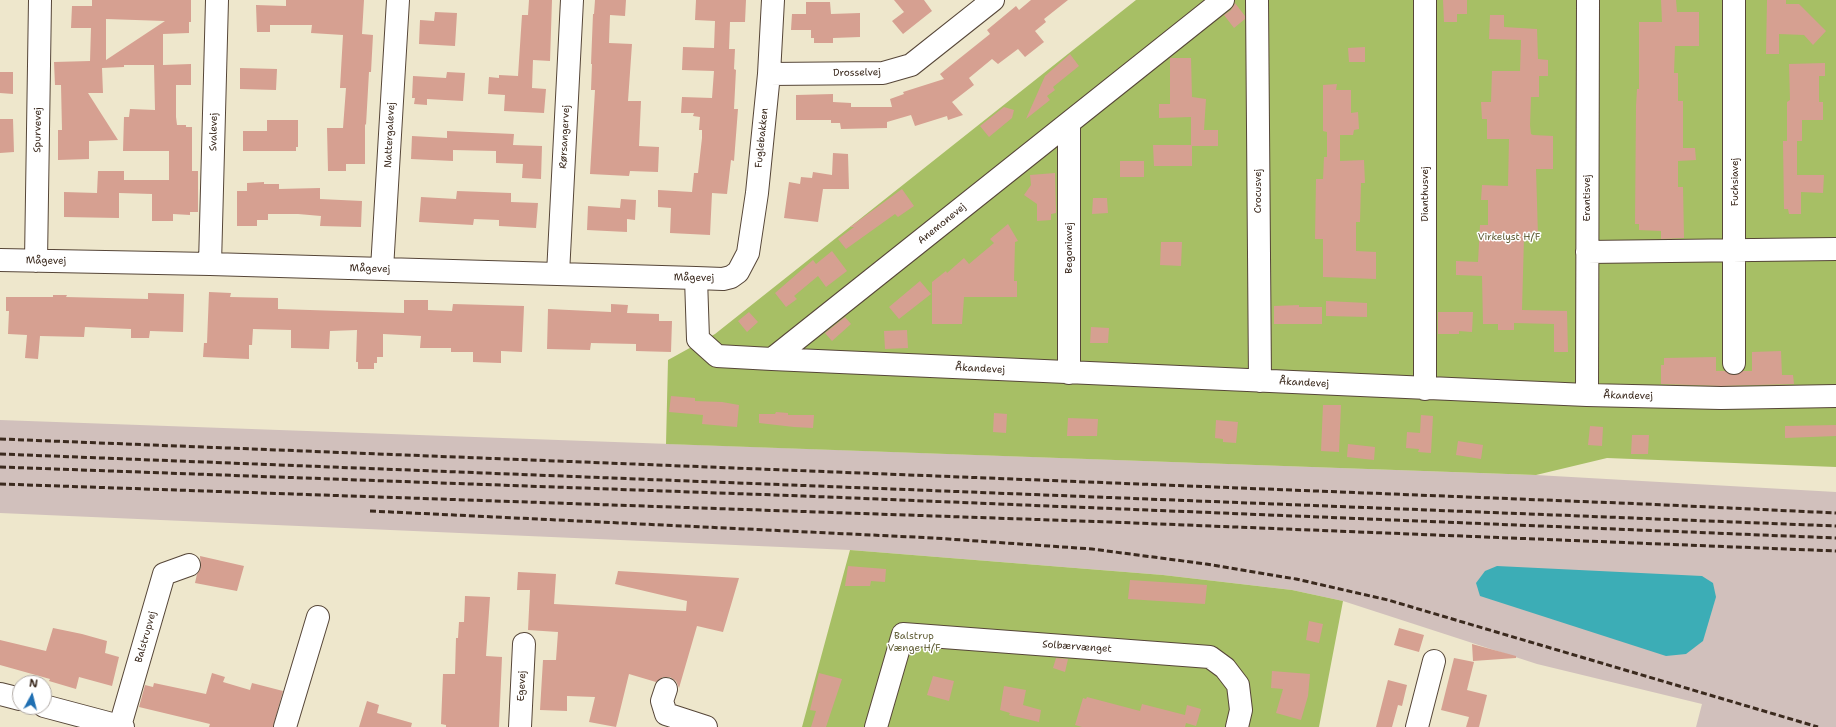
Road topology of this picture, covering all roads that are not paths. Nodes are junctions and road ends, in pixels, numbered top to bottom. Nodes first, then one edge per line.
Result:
1 (40, 0) edge
2 (217, 0) edge
3 (398, 0) edge
4 (572, 0) edge
5 (773, 0) edge
6 (993, 0) edge
7 (1223, 0) edge
8 (1257, 0) edge
9 (1425, 0) edge
10 (1588, 0) edge
11 (1734, 0) edge
12 (769, 74) junction
13 (1069, 123) junction
14 (1836, 249) edge
15 (1735, 250) junction
16 (1587, 252) junction
17 (0, 260) edge
18 (36, 261) junction
19 (210, 264) junction
20 (382, 269) junction
21 (738, 272) joint
22 (558, 274) junction
23 (696, 278) junction
24 (772, 359) junction
25 (1734, 363) dead end
26 (1069, 373) junction
27 (1260, 381) junction
28 (1425, 389) junction
29 (1587, 395) junction
30 (1836, 396) edge
31 (189, 565) dead end
32 (318, 617) dead end
33 (524, 644) dead end
34 (1434, 661) dead end
35 (666, 689) dead end
36 (0, 694) edge
37 (12, 697) edge
38 (52, 708) edge
39 (881, 726) edge
40 (122, 727) edge
41 (285, 727) edge
42 (520, 727) edge
43 (706, 727) edge
44 (1237, 727) edge
45 (1417, 727) edge

1 - 18 street, Spurvevej
2 - 19 street, Svalevej
3 - 20 street, Nattergalevej
4 - 22 street, Rørsangervej
5 - 12 street, Fuglebakken
6 - 12 street, Drosselvej
7 - 13 street, Anemonevej
8 - 27 street, Crocusvej
9 - 28 street, Dianthusvej
10 - 16 street, Erantisvej
11 - 15 street, Fuchsiavej
12 - 21 street, Fuglebakken
13 - 24 street, Anemonevej
13 - 26 street, Begoniavej
14 - 15 street
15 - 16 street
15 - 25 street, Fuchsiavej
16 - 29 street, Erantisvej
17 - 18 street, Mågevej
18 - 19 street, Mågevej
19 - 20 street, Mågevej
20 - 22 street, Mågevej
21 - 23 street, Mågevej
22 - 23 street, Mågevej
23 - 24 street
24 - 26 street, Åkandevej
26 - 27 street, Åkandevej
27 - 28 street, Åkandevej
28 - 29 street, Åkandevej
29 - 30 street, Åkandevej
31 - 40 street, Balstrupvej
32 - 41 street
33 - 42 street, Egevej
34 - 45 street
35 - 43 street
36 - 37 street
38 - 40 street, Balstrupvej
39 - 44 street, Solbærvænget

